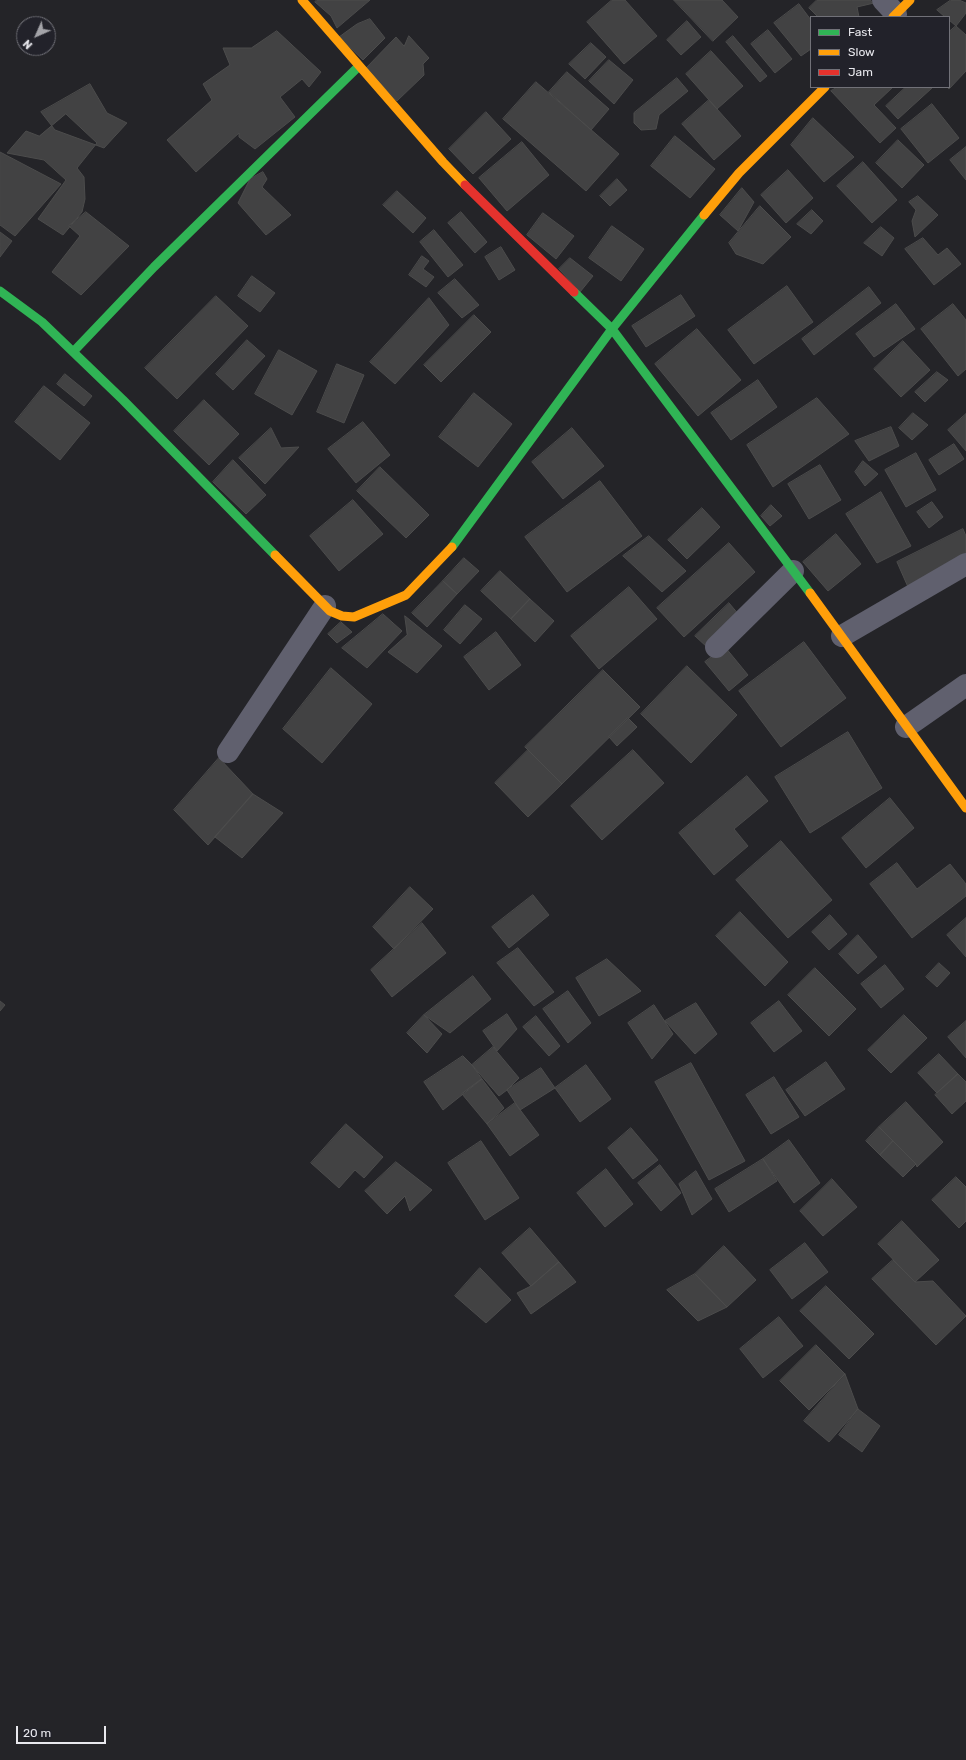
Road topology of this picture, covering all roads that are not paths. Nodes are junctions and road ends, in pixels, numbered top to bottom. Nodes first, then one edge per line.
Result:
1 (302, 0) edge
2 (359, 66) junction
3 (824, 88) edge
4 (0, 291) edge
5 (612, 329) junction
6 (73, 352) junction
7 (966, 564) edge
8 (793, 571) junction
9 (326, 606) junction
10 (842, 636) junction
11 (716, 647) dead end
12 (966, 685) edge
13 (906, 728) junction
14 (228, 752) dead end
15 (966, 808) edge

1 - 2 street
2 - 5 street
2 - 6 street
3 - 5 street
4 - 6 street
5 - 8 street
5 - 9 street
6 - 9 street
7 - 10 street
8 - 10 street
8 - 11 street
9 - 14 street
10 - 13 street
12 - 13 street
13 - 15 street

